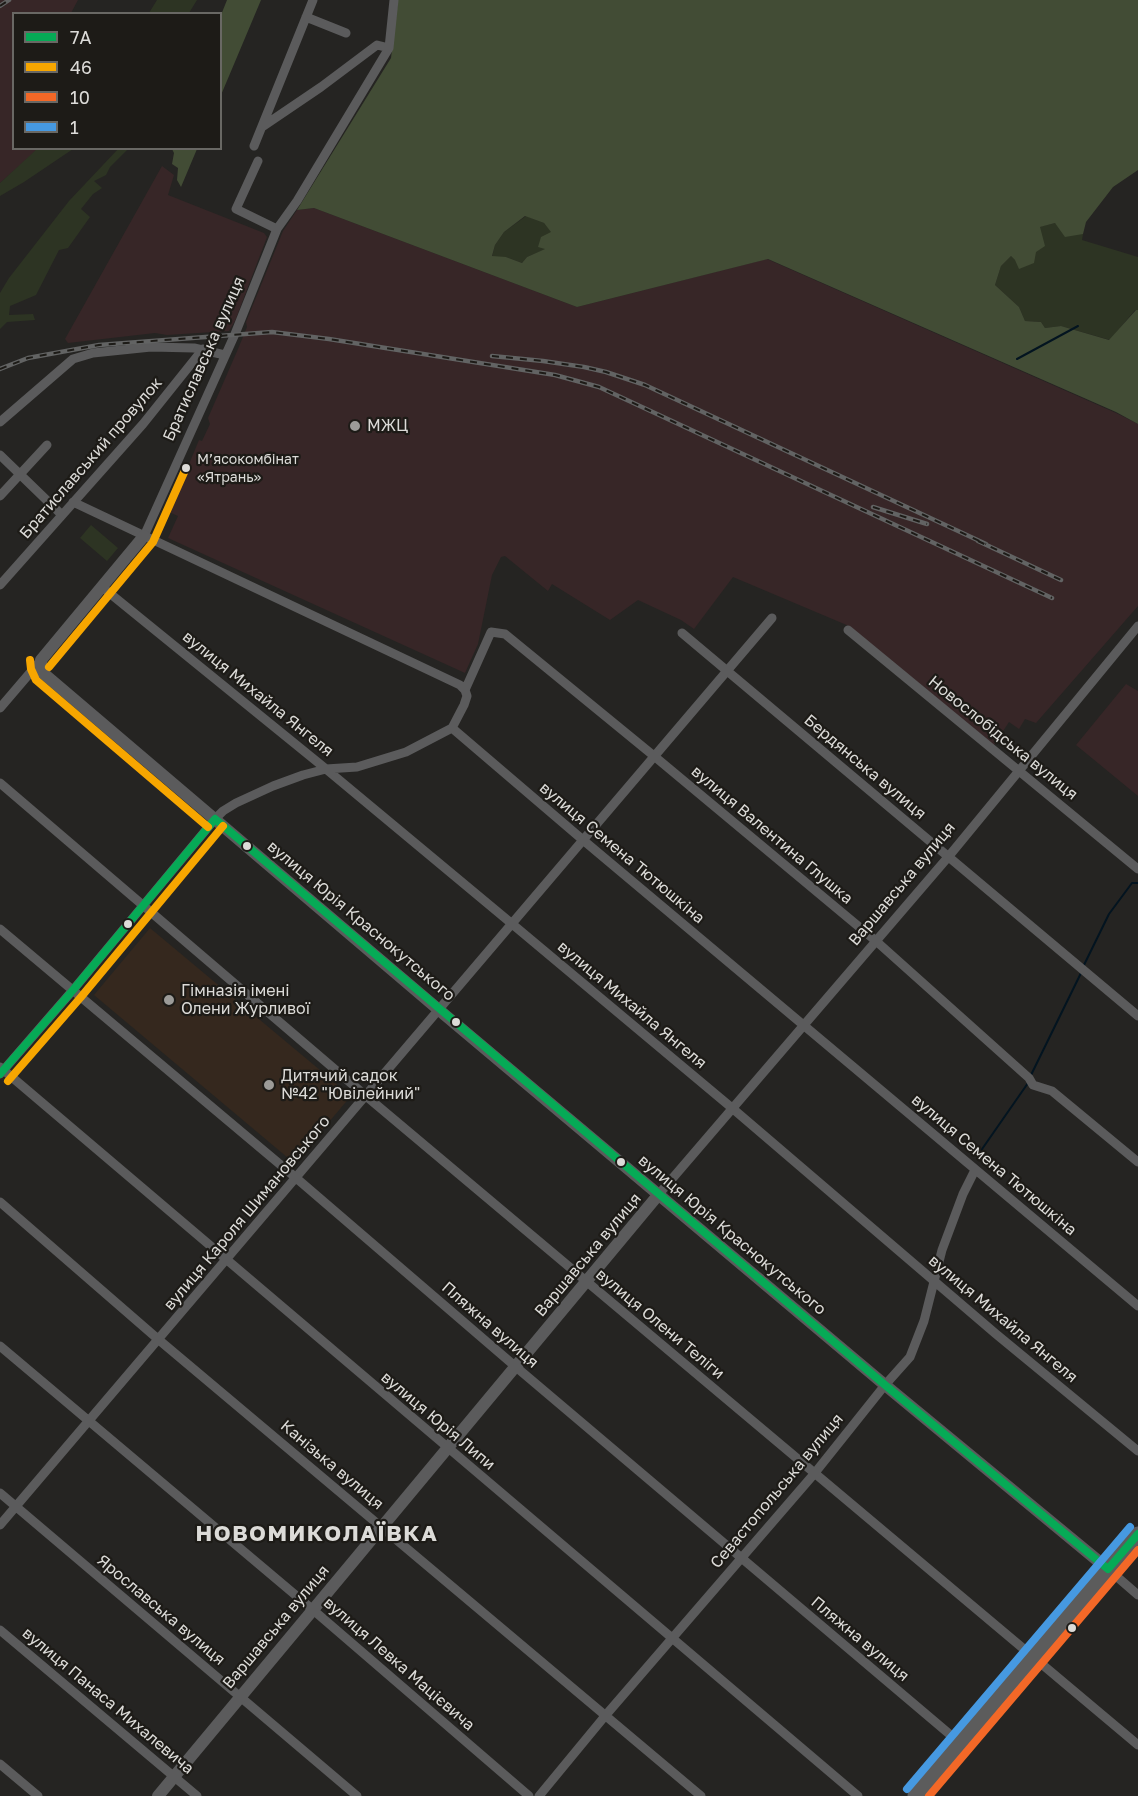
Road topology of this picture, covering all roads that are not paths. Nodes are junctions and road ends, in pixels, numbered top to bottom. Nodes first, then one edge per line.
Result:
1 (313, 0) edge
2 (394, 0) edge
3 (306, 17) junction
4 (346, 33) dead end
5 (389, 48) junction
6 (262, 127) junction
7 (254, 146) dead end
8 (258, 161) dead end
9 (277, 229) junction
10 (203, 349) junction
11 (225, 355) junction
12 (0, 422) edge
13 (47, 444) dead end
14 (0, 455) edge
15 (20, 475) junction
16 (0, 496) edge
17 (73, 502) junction
18 (62, 515) junction
19 (144, 536) junction
20 (0, 585) edge
21 (102, 587) junction
22 (772, 618) dead end
23 (1138, 626) edge
24 (848, 630) dead end
25 (682, 633) dead end
26 (41, 660) junction
27 (728, 672) junction
28 (465, 690) junction
29 (0, 708) edge
30 (452, 728) junction
31 (654, 756) junction
32 (326, 769) junction
33 (1019, 771) junction
34 (0, 783) edge
35 (215, 819) junction
36 (583, 840) junction
37 (949, 856) junction
38 (1138, 869) edge
39 (144, 905) junction
40 (511, 923) junction
41 (0, 929) edge
42 (876, 941) junction
43 (73, 990) junction
44 (439, 1010) junction
45 (1138, 1016) edge
46 (804, 1025) junction
47 (1, 1071) edge
48 (366, 1096) junction
49 (732, 1108) junction
50 (1138, 1162) edge
51 (975, 1170) junction
52 (295, 1177) junction
53 (659, 1194) junction
54 (0, 1202) edge
55 (226, 1260) junction
56 (934, 1281) junction
57 (587, 1282) junction
58 (1138, 1306) edge
59 (159, 1340) junction
60 (0, 1346) edge
61 (516, 1367) junction
62 (885, 1385) junction
63 (87, 1421) junction
64 (447, 1449) junction
65 (1138, 1451) edge
66 (814, 1474) junction
67 (0, 1493) edge
68 (16, 1506) junction
69 (0, 1525) edge
70 (382, 1527) junction
71 (1138, 1534) edge
72 (741, 1559) junction
73 (1108, 1569) junction
74 (1138, 1595) edge
75 (312, 1609) junction
76 (0, 1630) edge
77 (671, 1639) junction
78 (1033, 1657) junction
79 (240, 1697) junction
80 (605, 1716) junction
81 (960, 1743) junction
82 (1138, 1745) edge
83 (0, 1764) edge
84 (174, 1777) junction
85 (38, 1796) edge
86 (158, 1796) edge
87 (196, 1796) edge
88 (357, 1796) edge
89 (529, 1796) edge
90 (539, 1796) edge
91 (701, 1796) edge
92 (858, 1796) edge
93 (915, 1796) edge

1 - 3 street
2 - 5 street, Братиславська вулиця
3 - 4 street
3 - 6 street
5 - 6 street
5 - 9 street, Братиславська вулиця
6 - 7 street
8 - 9 street
9 - 11 street, Братиславська вулиця
10 - 11 street
10 - 12 street
10 - 17 street, Братиславський провулок
11 - 19 street, Братиславська вулиця
13 - 15 street
14 - 15 street
15 - 16 street
15 - 18 street
17 - 18 street, Братиславський провулок
17 - 19 street
18 - 20 street, Братиславський провулок
19 - 21 street, Братиславська вулиця
19 - 28 street
21 - 26 street, Братиславська вулиця
21 - 32 street, вулиця Михайла Янгеля
22 - 27 street, вулиця Кароля Шимановського
23 - 33 street, Варшавська вулиця
24 - 33 street, Новослобідська вулиця
25 - 27 street, Бердянська вулиця
26 - 29 street, Братиславська вулиця
26 - 35 street, вулиця Юрія Краснокутського
27 - 31 street, вулиця Кароля Шимановського
27 - 37 street, Бердянська вулиця
28 - 30 street
28 - 31 street, вулиця Валентина Глушка
30 - 32 street
30 - 36 street, вулиця Семена Тютюшкіна
31 - 36 street, вулиця Кароля Шимановського
31 - 42 street, вулиця Валентина Глушка
32 - 35 street
32 - 40 street, вулиця Михайла Янгеля
33 - 37 street, Варшавська вулиця
33 - 38 street, Новослобідська вулиця
34 - 39 street, вулиця Олени Теліги
35 - 39 street
35 - 44 street, вулиця Юрія Краснокутського
36 - 40 street, вулиця Кароля Шимановського
36 - 46 street, вулиця Семена Тютюшкіна
37 - 42 street, Варшавська вулиця
37 - 45 street, Бердянська вулиця
39 - 43 street
39 - 48 street, вулиця Олени Теліги
40 - 44 street, вулиця Кароля Шимановського
40 - 49 street, вулиця Михайла Янгеля
41 - 43 street, Пляжна вулиця
42 - 46 street, Варшавська вулиця
42 - 50 street, вулиця Валентина Глушка
43 - 47 street
43 - 52 street, Пляжна вулиця
44 - 48 street, вулиця Кароля Шимановського
44 - 53 street, вулиця Юрія Краснокутського
46 - 49 street, Варшавська вулиця
46 - 51 street, вулиця Семена Тютюшкіна
47 - 55 street, вулиця Юрія Липи
48 - 52 street, вулиця Кароля Шимановського
48 - 57 street, вулиця Олени Теліги
49 - 53 street, Варшавська вулиця
49 - 56 street, вулиця Михайла Янгеля
51 - 56 street, Севастопольська вулиця
51 - 58 street, вулиця Семена Тютюшкіна
52 - 55 street, вулиця Кароля Шимановського
52 - 61 street, Пляжна вулиця
53 - 57 street, Варшавська вулиця
53 - 62 street, вулиця Юрія Краснокутського
54 - 59 street, Канізька вулиця
55 - 59 street, вулиця Кароля Шимановського
55 - 64 street, вулиця Юрія Липи
56 - 62 street, Севастопольська вулиця
56 - 65 street, вулиця Михайла Янгеля
57 - 61 street, Варшавська вулиця
57 - 66 street, вулиця Олени Теліги
59 - 63 street, вулиця Кароля Шимановського
59 - 70 street, Канізька вулиця
60 - 63 street, вулиця Левка Мацієвича
61 - 64 street, Варшавська вулиця
61 - 72 street, Пляжна вулиця
62 - 66 street, Севастопольська вулиця
62 - 73 street, вулиця Юрія Краснокутського
63 - 68 street, вулиця Кароля Шимановського
63 - 75 street, вулиця Левка Мацієвича
64 - 70 street, Варшавська вулиця
64 - 77 street, вулиця Юрія Липи
66 - 72 street, Севастопольська вулиця
66 - 78 street, вулиця Олени Теліги
67 - 68 street, Ярославська вулиця
68 - 69 street, вулиця Кароля Шимановського
68 - 79 street, Ярославська вулиця
70 - 75 street, Варшавська вулиця
70 - 80 street, Канізька вулиця
71 - 73 main road
72 - 77 street, Севастопольська вулиця
72 - 81 street, Пляжна вулиця
73 - 74 street, вулиця Юрія Краснокутського
73 - 78 main road
75 - 79 street, Варшавська вулиця
75 - 89 street, вулиця Левка Мацієвича
76 - 84 street, вулиця Панаса Михалевича
77 - 80 street, Севастопольська вулиця
77 - 92 street, вулиця Юрія Липи
78 - 81 main road
78 - 82 street, вулиця Олени Теліги
79 - 84 street, Варшавська вулиця
79 - 88 street, Ярославська вулиця
80 - 90 street, Севастопольська вулиця
80 - 91 street, Канізька вулиця
81 - 93 main road
83 - 85 street
84 - 86 street, Варшавська вулиця
84 - 87 street, вулиця Панаса Михалевича

